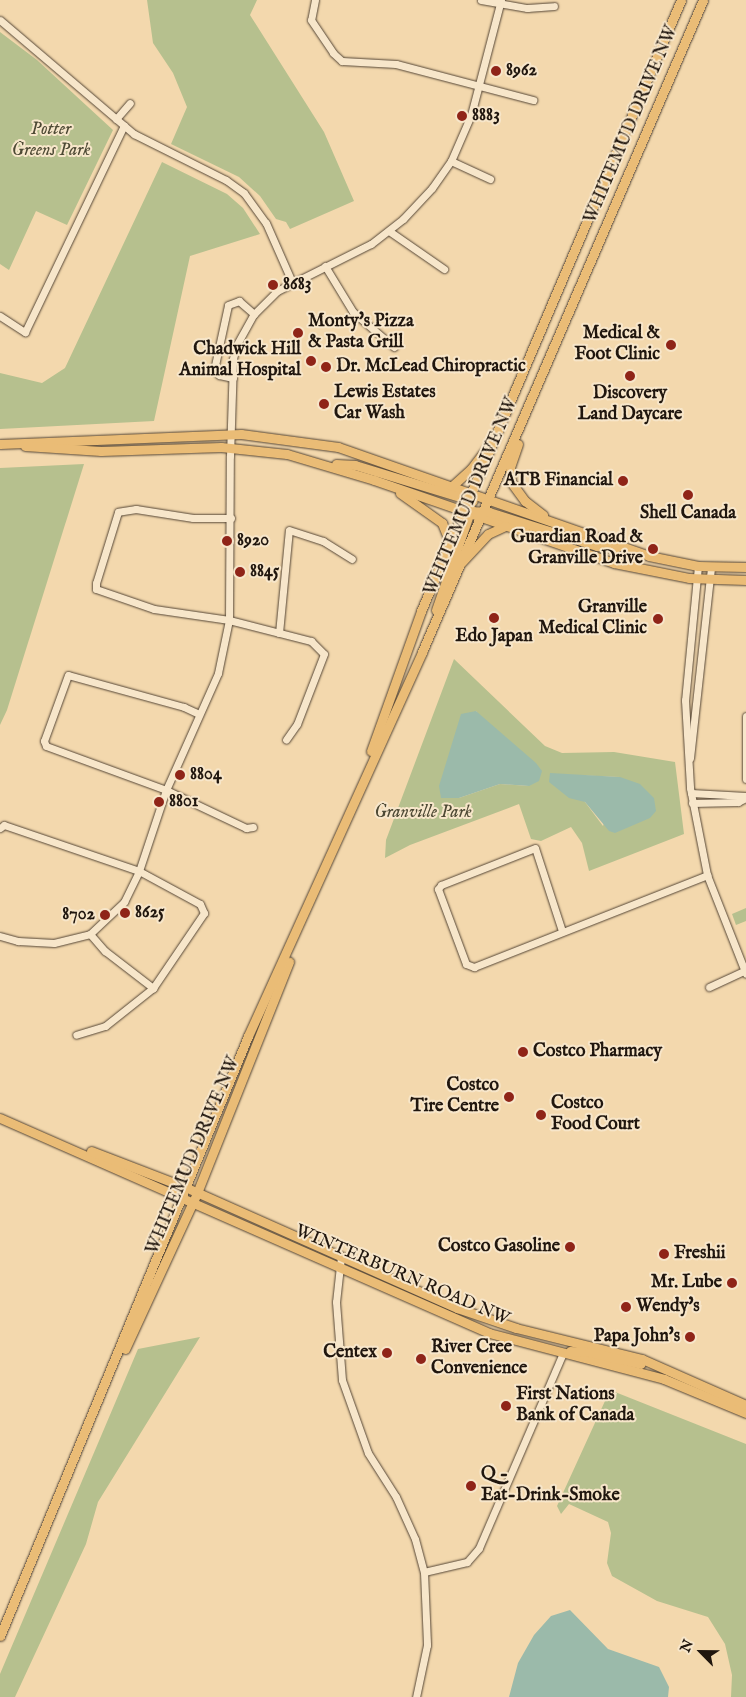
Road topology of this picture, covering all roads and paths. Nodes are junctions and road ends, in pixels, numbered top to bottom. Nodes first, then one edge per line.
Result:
1 (315, 0) edge
2 (481, 0) edge
3 (681, 0) edge
4 (703, 0) edge
5 (501, 2) edge
6 (554, 6) dead end
7 (0, 20) edge
8 (479, 88) junction
9 (533, 100) dead end
10 (130, 104) dead end
11 (116, 119) junction
12 (124, 125) junction
13 (451, 161) junction
14 (490, 179) dead end
15 (389, 231) junction
16 (326, 266) junction
17 (444, 269) dead end
18 (292, 282) junction
19 (254, 314) junction
20 (0, 316) edge
21 (394, 347) dead end
22 (232, 378) junction
23 (522, 421) junction
24 (232, 434) junction
25 (496, 436) junction
26 (3, 444) edge
27 (230, 448) junction
28 (324, 463) junction
29 (390, 486) junction
30 (452, 486) junction
31 (488, 499) junction
32 (469, 505) junction
33 (482, 514) junction
34 (231, 518) junction
35 (554, 523) junction
36 (505, 526) junction
37 (450, 543) junction
38 (626, 548) junction
39 (352, 559) dead end
40 (460, 564) junction
41 (698, 566) junction
42 (712, 567) junction
43 (746, 567) edge
44 (696, 579) junction
45 (709, 580) junction
46 (746, 580) edge
47 (229, 620) junction
48 (433, 628) junction
49 (279, 633) junction
50 (199, 714) junction
51 (746, 716) edge
52 (286, 740) dead end
53 (689, 769) junction
54 (746, 779) edge
55 (360, 785) junction
56 (166, 790) junction
57 (690, 793) junction
58 (746, 797) edge
59 (692, 803) junction
60 (252, 827) dead end
61 (0, 828) edge
62 (139, 871) junction
63 (707, 876) junction
64 (304, 917) junction
65 (562, 931) junction
66 (90, 934) junction
67 (0, 936) edge
68 (746, 972) edge
69 (709, 987) dead end
70 (153, 988) junction
71 (76, 1034) dead end
72 (0, 1118) edge
73 (55, 1141) junction
74 (185, 1187) junction
75 (197, 1192) junction
76 (187, 1200) junction
77 (340, 1262) junction
78 (563, 1352) junction
79 (668, 1369) junction
80 (99, 1402) junction
81 (746, 1405) edge
82 (746, 1413) edge
83 (424, 1572) junction
84 (0, 1636) edge
85 (416, 1697) edge

1 - 8 street
2 - 5 street
3 - 25 main road, WHITEMUD DRIVE NW
4 - 23 main road, WHITEMUD DRIVE NW
5 - 6 street
5 - 8 street
7 - 11 street
8 - 9 street
8 - 13 street
10 - 11 street
11 - 12 street
12 - 18 street
12 - 20 street
13 - 14 street
13 - 15 street
15 - 16 street
15 - 17 street
16 - 18 street
16 - 21 street
18 - 19 street
19 - 22 street
19 - 22 street
22 - 24 street
23 - 31 main road, WHITEMUD DRIVE NW
23 - 35 main road
24 - 26 main road
24 - 27 street
24 - 30 main road
25 - 30 main road
25 - 32 main road, WHITEMUD DRIVE NW
26 - 27 main road
27 - 28 main road
27 - 34 street
28 - 29 main road
28 - 32 main road
29 - 32 main road
29 - 37 main road
30 - 32 main road
31 - 32 main road
31 - 33 main road, WHITEMUD DRIVE NW
31 - 35 main road
32 - 33 main road
32 - 37 main road, WHITEMUD DRIVE NW
32 - 48 main road
33 - 36 main road
33 - 38 main road
33 - 40 main road, WHITEMUD DRIVE NW
34 - 47 street
34 - 47 street
35 - 38 main road
36 - 40 main road
36 - 44 main road
37 - 55 main road, WHITEMUD DRIVE NW
38 - 41 main road
39 - 49 street
40 - 48 main road, WHITEMUD DRIVE NW
41 - 42 main road
41 - 44 street
42 - 43 main road
42 - 45 street
44 - 45 main road
44 - 53 street
45 - 46 main road
45 - 53 street
47 - 49 street
47 - 50 street
48 - 55 main road, WHITEMUD DRIVE NW
49 - 52 street
50 - 56 street
50 - 56 street
51 - 54 street
53 - 57 street
55 - 64 main road, WHITEMUD DRIVE NW
56 - 60 street
56 - 62 street
57 - 58 street
57 - 59 street
58 - 59 street
59 - 63 street
61 - 62 street
62 - 66 street
62 - 70 street
63 - 65 street
63 - 68 street
64 - 74 main road, WHITEMUD DRIVE NW
64 - 75 main road, WHITEMUD DRIVE NW
65 - 65 street
66 - 67 street
66 - 70 street
68 - 69 street
70 - 71 street
72 - 73 main road, WINTERBURN ROAD NW
73 - 74 main road, WINTERBURN ROAD NW
73 - 76 main road, WINTERBURN ROAD NW
74 - 75 main road, WINTERBURN ROAD NW
74 - 76 main road
75 - 76 main road, WHITEMUD DRIVE NW
75 - 77 main road, WINTERBURN ROAD NW
76 - 77 main road, WINTERBURN ROAD NW
76 - 80 main road, WHITEMUD DRIVE NW
76 - 80 main road, WHITEMUD DRIVE NW
77 - 78 main road, WINTERBURN ROAD NW
77 - 79 main road, WINTERBURN ROAD NW
77 - 83 street
78 - 79 main road
78 - 82 main road, WINTERBURN ROAD NW
78 - 83 street
79 - 81 main road, WINTERBURN ROAD NW
80 - 84 main road, WHITEMUD DRIVE NW
83 - 85 street

